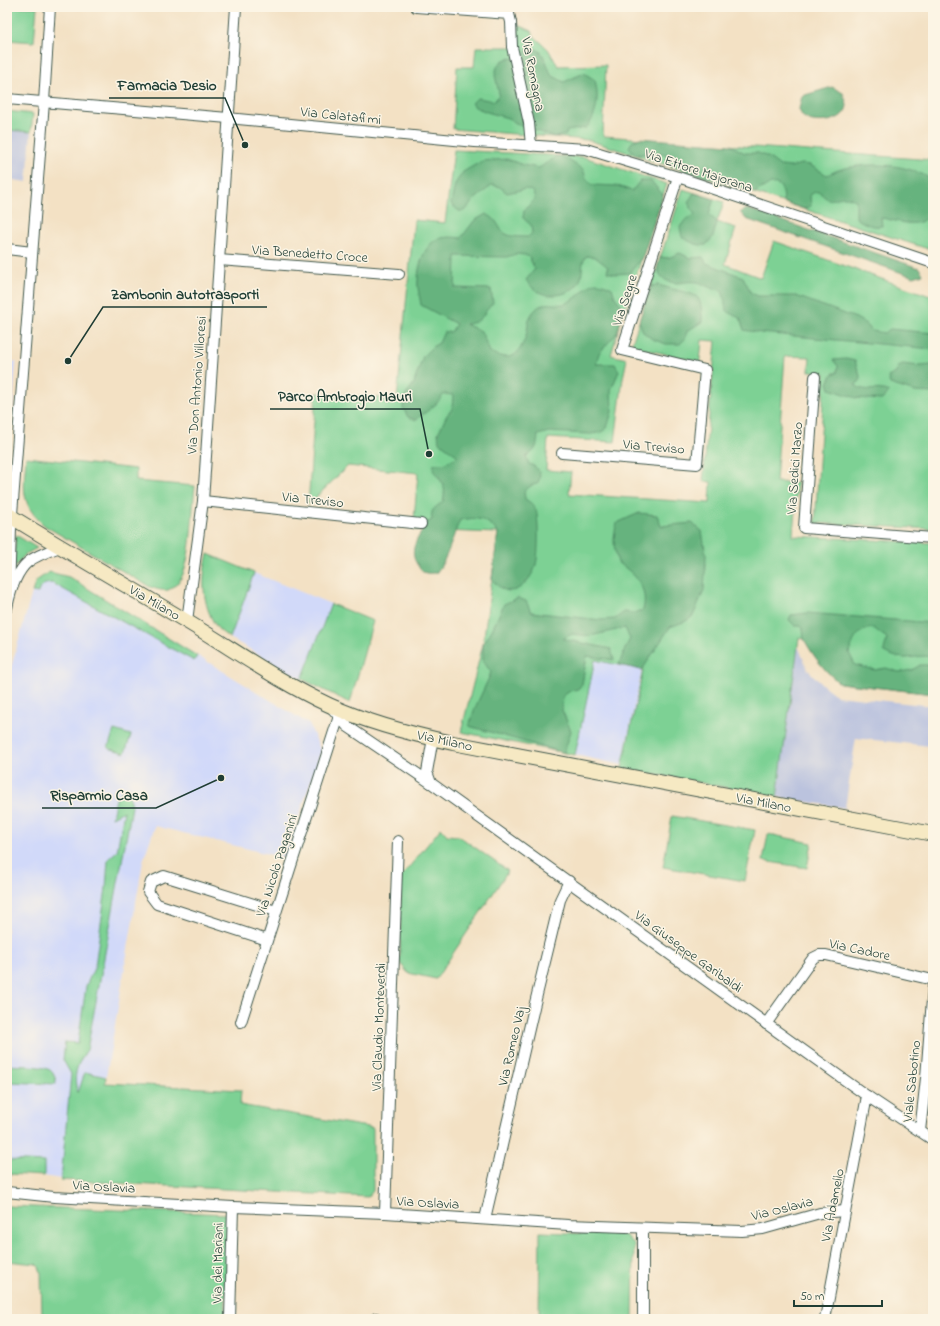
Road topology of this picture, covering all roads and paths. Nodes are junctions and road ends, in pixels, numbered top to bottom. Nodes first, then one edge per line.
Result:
1 (50, 7) edge
2 (236, 7) edge
3 (416, 7) edge
4 (509, 10) edge
5 (7, 99) edge
6 (44, 102) junction
7 (228, 118) junction
8 (450, 140) joint
9 (531, 146) junction
10 (678, 177) junction
11 (7, 250) edge
12 (32, 252) junction
13 (219, 260) junction
14 (933, 263) edge
15 (399, 274) dead end
16 (705, 370) joint
17 (815, 377) dead end
18 (562, 452) dead end
19 (203, 501) junction
20 (10, 516) edge
21 (421, 524) dead end
22 (933, 538) edge
23 (60, 547) junction
24 (9, 597) junction
25 (7, 608) edge
26 (187, 621) junction
27 (334, 711) junction
28 (433, 738) junction
29 (431, 782) junction
30 (933, 834) edge
31 (398, 841) dead end
32 (569, 882) junction
33 (276, 911) junction
34 (267, 940) junction
35 (933, 980) edge
36 (933, 986) edge
37 (241, 1022) dead end
38 (766, 1024) junction
39 (930, 1079) edge
40 (867, 1096) junction
41 (920, 1131) junction
42 (933, 1140) edge
43 (7, 1192) edge
44 (233, 1207) junction
45 (845, 1211) junction
46 (385, 1214) junction
47 (485, 1220) junction
48 (644, 1228) junction
49 (230, 1319) edge
50 (642, 1319) edge
51 (825, 1319) edge

1 - 6 street
2 - 7 street, Via Don Antonio Villoresi
3 - 4 street
4 - 9 street, Via Romagna
5 - 6 street, Via Calatafimi
6 - 7 street, Via Calatafimi
6 - 12 street
7 - 8 street, Via Calatafimi
7 - 13 street, Via Don Antonio Villoresi
8 - 9 street, Via Ettore Majorana
9 - 10 street, Via Ettore Majorana
10 - 14 street, Via Ettore Majorana
10 - 16 street, Via Segre
11 - 12 street
12 - 20 street
13 - 15 street, Via Benedetto Croce
13 - 19 street, Via Don Antonio Villoresi
16 - 18 street, Via Treviso
17 - 22 street, Via Sedici Marzo
19 - 21 street, Via Treviso
19 - 26 street, Via Don Antonio Villoresi
20 - 23 main road, Via Milano
20 - 24 street
23 - 24 street
23 - 26 main road, Via Milano
24 - 25 street
26 - 27 main road, Via Milano
27 - 28 main road, Via Milano
27 - 29 street, Via Giuseppe Garibaldi
27 - 33 street, Via Nicolò Paganini
28 - 29 street
28 - 30 main road, Via Milano
29 - 32 street, Via Giuseppe Garibaldi
31 - 46 street, Via Claudio Monteverdi
32 - 38 street, Via Giuseppe Garibaldi
32 - 47 street, Via Romeo Vaj
33 - 34 street, Via Nicolò Paganini
33 - 34 street
34 - 37 street, Via Nicolò Paganini
35 - 38 street, Via Cadore
36 - 39 street, Viale Sabotino
38 - 40 street, Via Giuseppe Garibaldi
39 - 41 street, Viale Sabotino
40 - 41 street, Via Giuseppe Garibaldi
40 - 45 street, Via Adamello
41 - 42 street, Via Giuseppe Garibaldi
43 - 44 street, Via Oslavia
44 - 46 street, Via Oslavia
44 - 49 street, Via dei Mariani
45 - 48 street, Via Oslavia
45 - 51 street, Via Adamello
46 - 47 street, Via Oslavia
47 - 48 street, Via Oslavia
48 - 50 street

